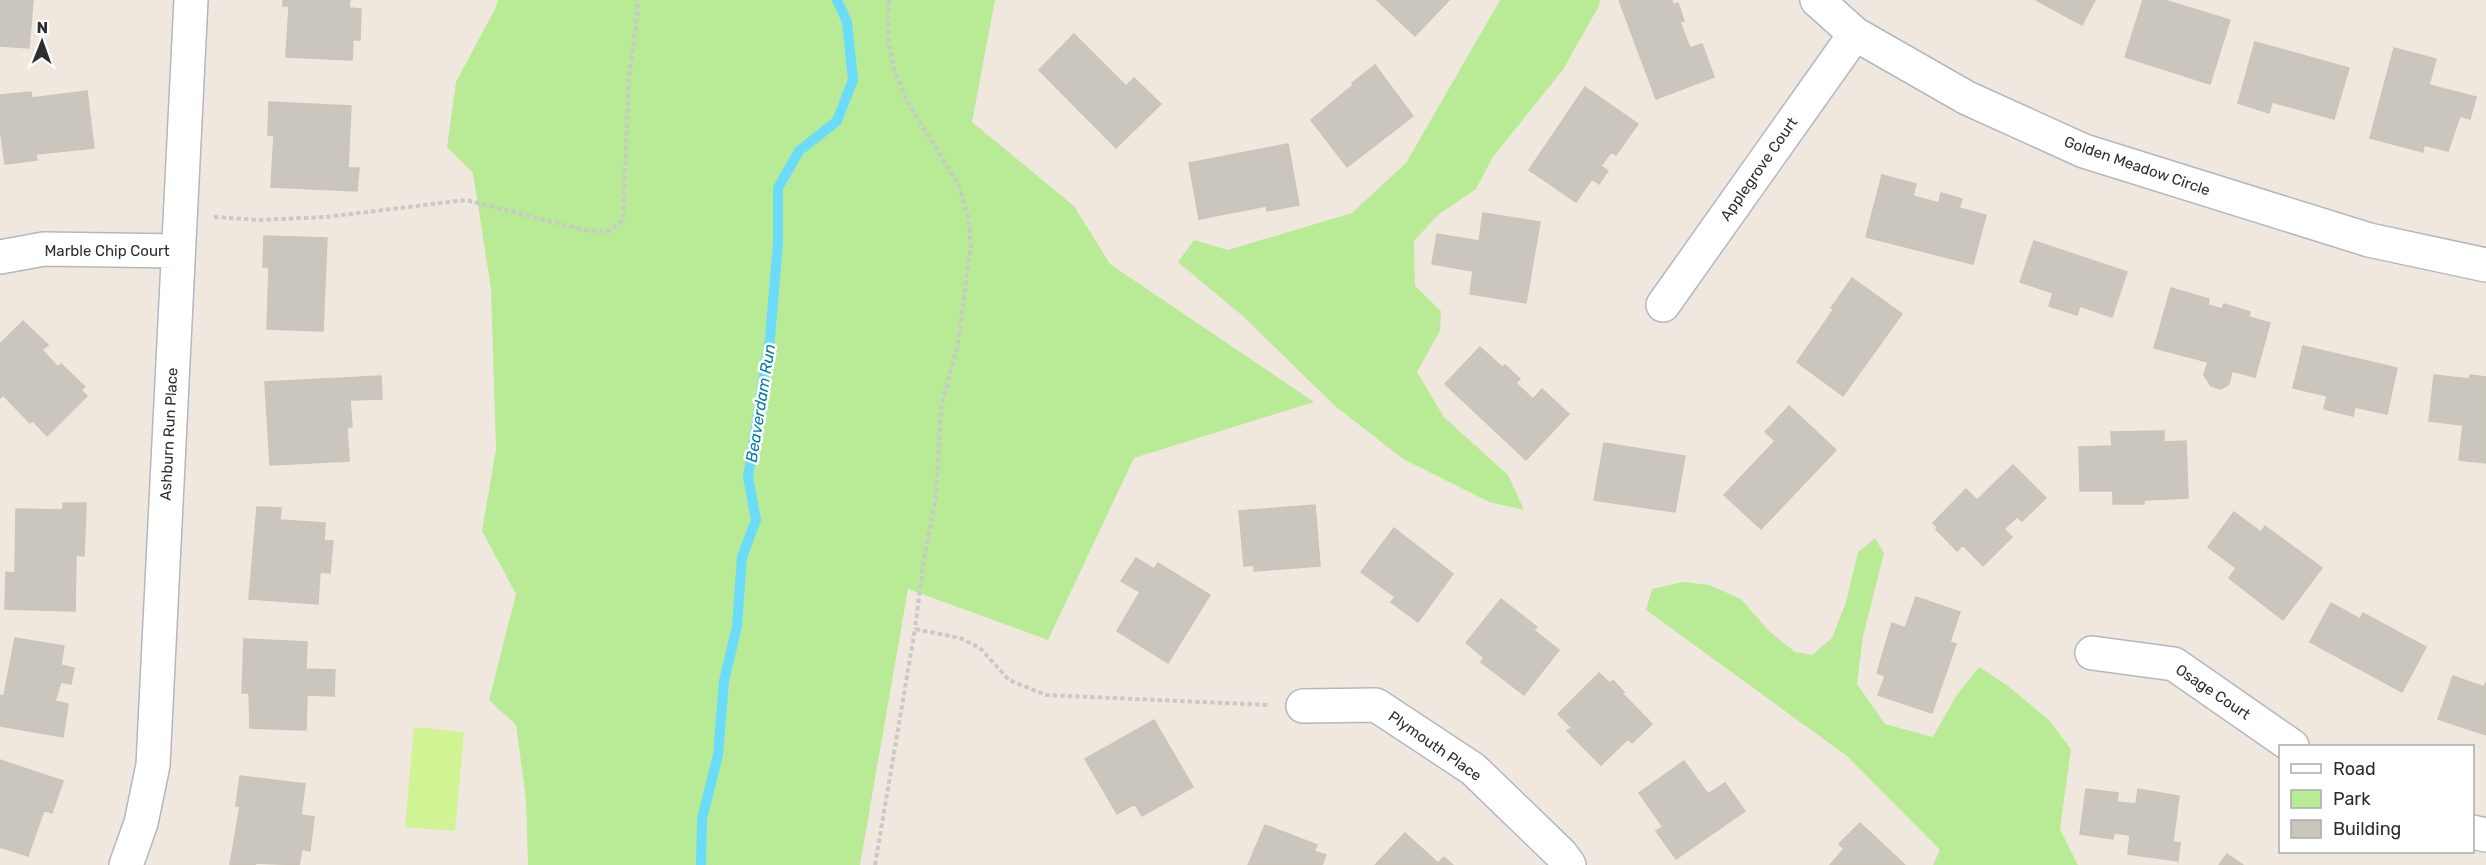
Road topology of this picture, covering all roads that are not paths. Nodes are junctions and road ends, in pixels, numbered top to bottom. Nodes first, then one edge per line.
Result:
1 (191, 0) edge
2 (1818, 0) edge
3 (1855, 34) junction
4 (178, 251) junction
5 (0, 257) edge
6 (2486, 265) edge
7 (1663, 304) dead end
8 (2092, 653) dead end
9 (1303, 706) road end
10 (2289, 745) edge
11 (126, 865) edge
12 (1569, 865) edge

1 - 4 street, Ashburn Run Place
2 - 3 street, Golden Meadow Circle
3 - 6 street, Golden Meadow Circle
3 - 7 street, Applegrove Court
4 - 5 street, Marble Chip Court
4 - 11 street, Ashburn Run Place
8 - 10 street, Osage Court
9 - 12 street, Plymouth Place

